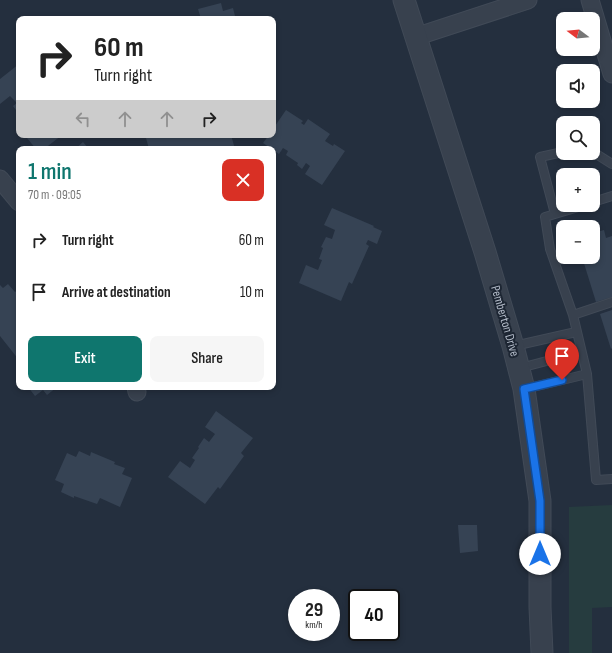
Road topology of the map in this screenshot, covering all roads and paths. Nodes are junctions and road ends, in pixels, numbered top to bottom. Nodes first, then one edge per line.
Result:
1 (528, 0) edge
2 (590, 0) edge
3 (409, 1) edge
4 (416, 37) junction
5 (612, 74) edge
6 (556, 154) edge
7 (600, 156) edge
8 (612, 164) edge
9 (0, 179) edge
10 (612, 196) edge
11 (16, 198) edge
12 (600, 200) edge
13 (562, 212) edge
14 (555, 214) junction
15 (612, 302) edge
16 (573, 315) junction
17 (576, 332) junction
18 (513, 346) junction
19 (581, 352) junction
20 (519, 369) junction
21 (587, 374) junction
22 (524, 389) junction
23 (612, 480) edge
24 (542, 653) edge

1 - 4 street
2 - 5 street
3 - 4 street, Pemberton Drive
4 - 18 street, Pemberton Drive
6 - 14 lane
7 - 8 lane
9 - 11 street
10 - 12 lane
13 - 14 lane
14 - 16 lane
15 - 16 lane
16 - 17 lane
17 - 18 lane
17 - 19 lane
18 - 20 street, Pemberton Drive
19 - 20 lane
19 - 21 lane
20 - 22 street, Pemberton Drive
21 - 22 lane
21 - 23 lane
22 - 24 street, Pemberton Drive

